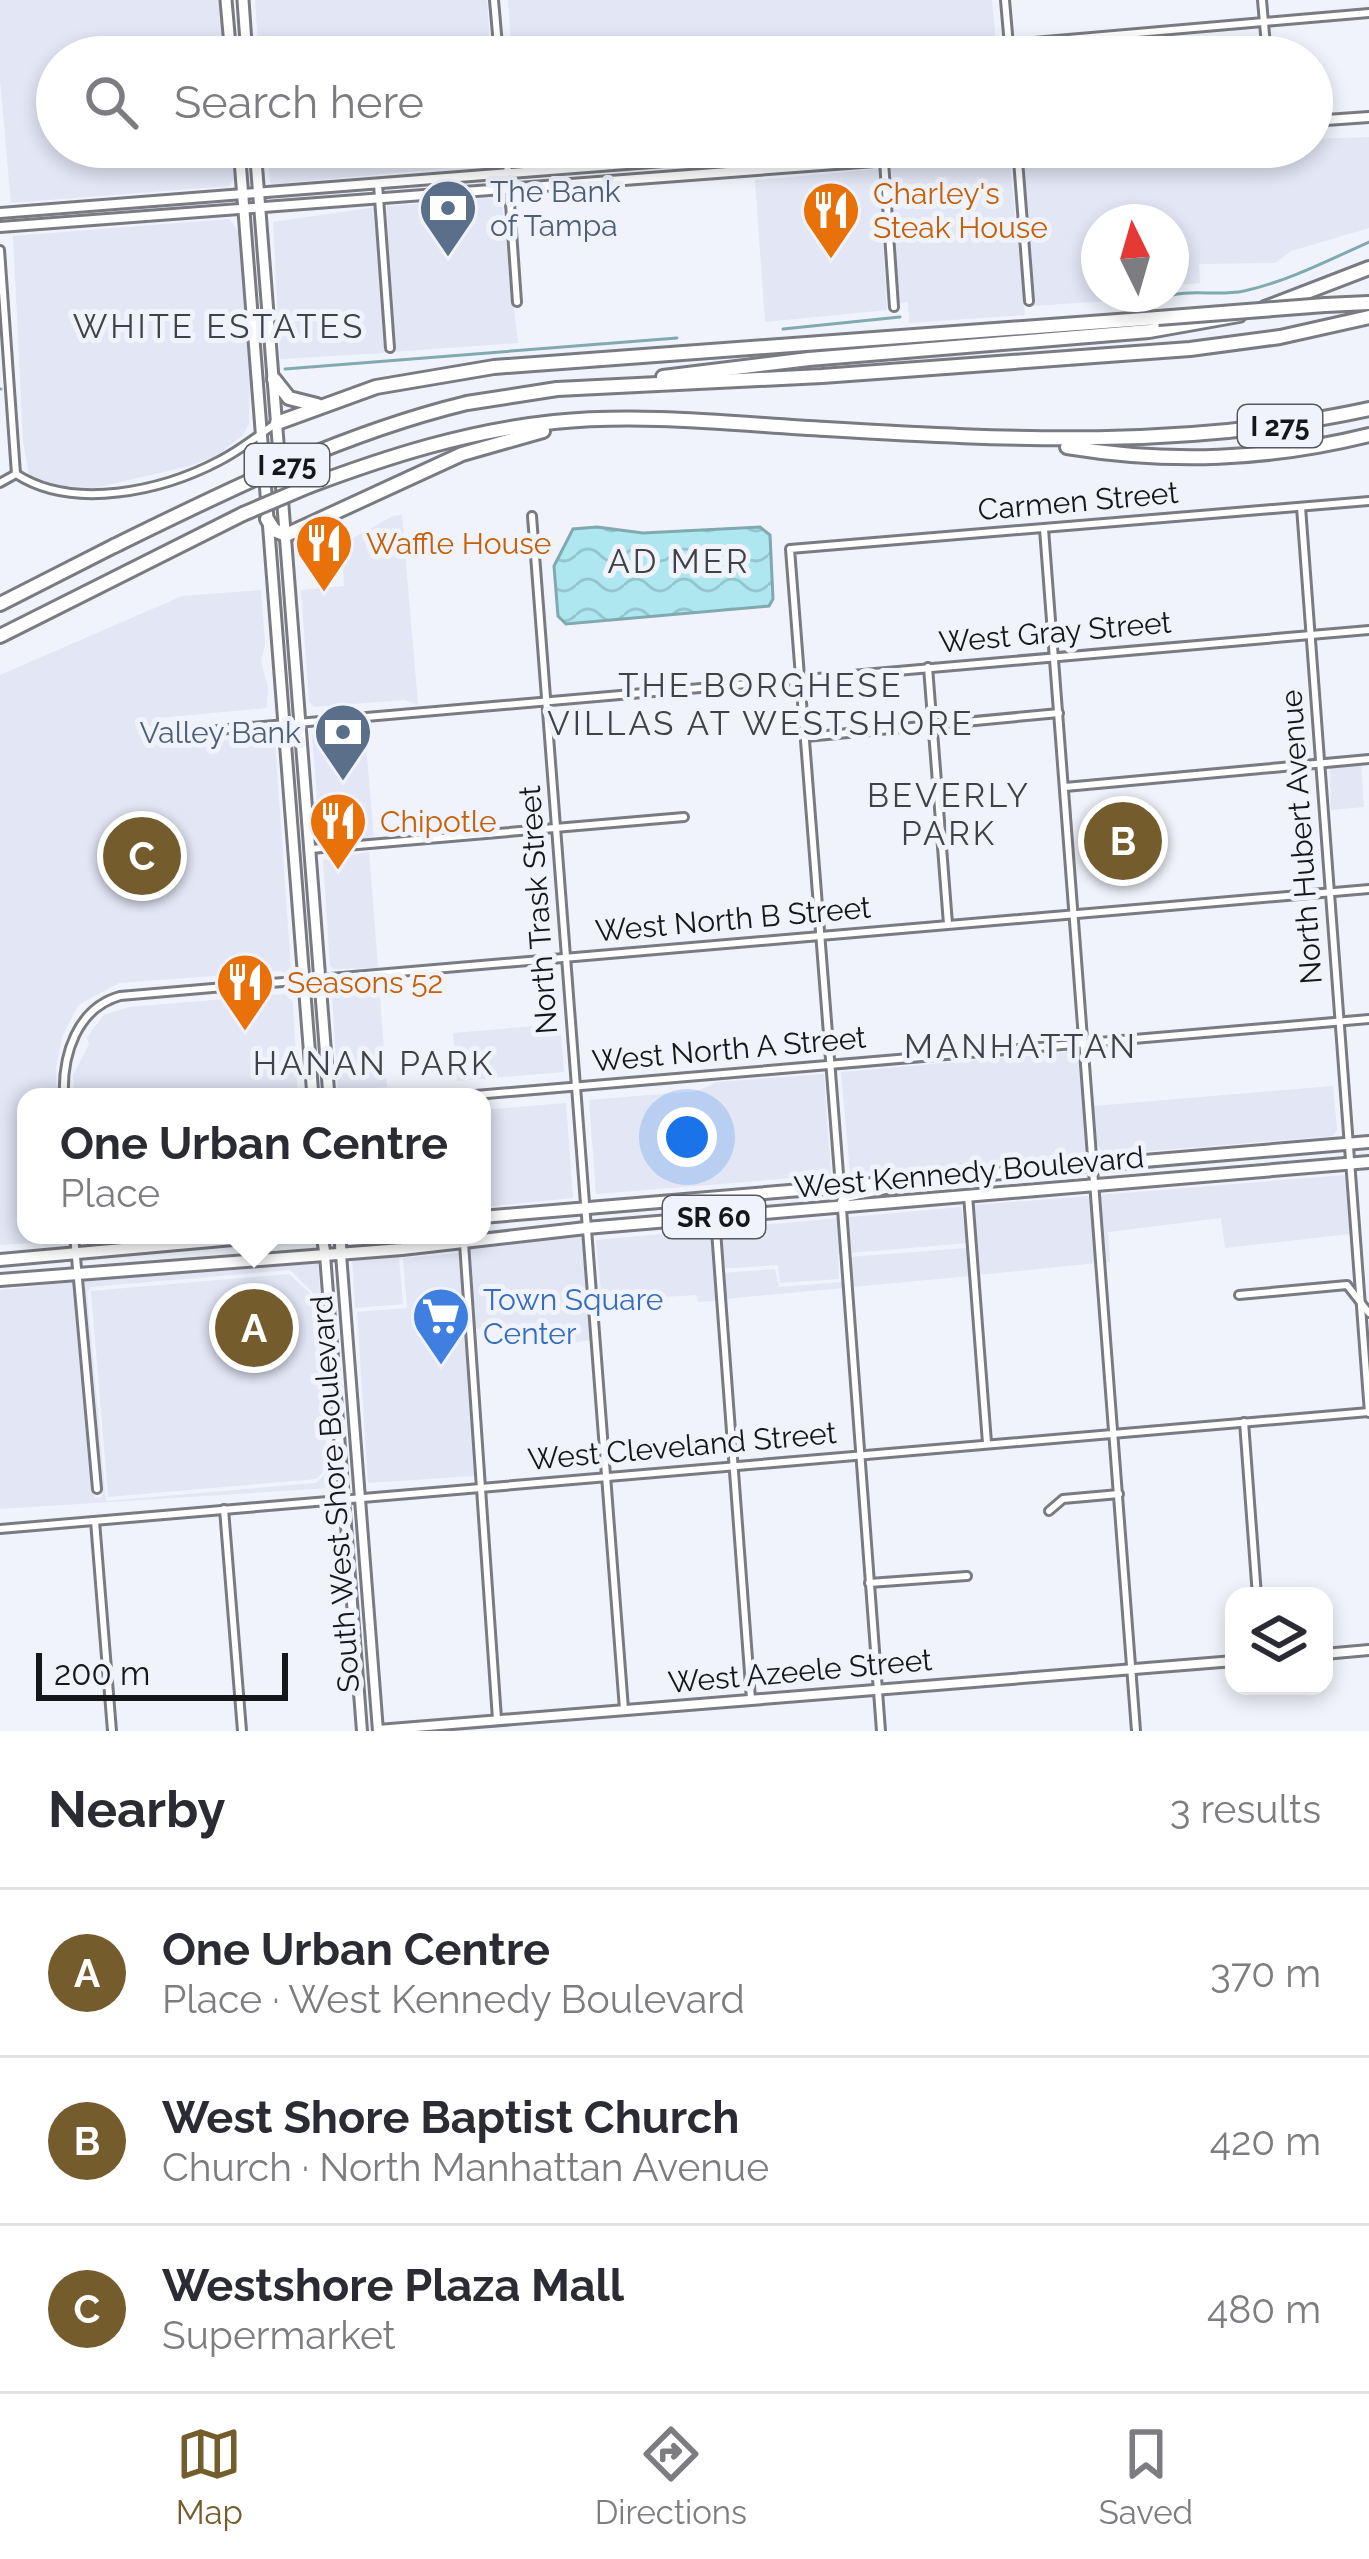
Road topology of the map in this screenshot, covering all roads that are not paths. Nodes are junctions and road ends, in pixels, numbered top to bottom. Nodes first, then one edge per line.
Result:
1 (226, 0) edge
2 (243, 0) edge
3 (494, 0) edge
4 (1005, 0) edge
5 (1262, 0) edge
6 (1369, 13) edge
7 (1264, 22) junction
8 (229, 36) edge
9 (246, 36) edge
10 (497, 36) edge
11 (1008, 36) edge
12 (1102, 36) edge
13 (1265, 36) edge
14 (1369, 117) edge
15 (1333, 120) edge
16 (241, 168) edge
17 (257, 168) edge
18 (508, 168) edge
19 (550, 168) edge
20 (769, 168) edge
21 (885, 168) edge
22 (1015, 168) edge
23 (508, 171) junction
24 (377, 182) junction
25 (510, 186) junction
26 (243, 194) junction
27 (259, 194) junction
28 (381, 197) junction
29 (128, 203) junction
30 (260, 209) junction
31 (244, 210) junction
32 (0, 213) edge
33 (129, 218) junction
34 (0, 227) edge
35 (0, 250) edge
36 (1369, 268) edge
37 (1029, 301) dead end
38 (517, 302) dead end
39 (1369, 303) edge
40 (894, 307) dead end
41 (1369, 317) edge
42 (3, 335) edge
43 (391, 348) dead end
44 (274, 379) junction
45 (579, 388) junction
46 (318, 405) junction
47 (1369, 409) edge
48 (658, 420) junction
49 (278, 423) junction
50 (261, 433) junction
51 (1369, 435) edge
52 (1019, 440) junction
53 (16, 475) junction
54 (0, 483) edge
55 (1369, 501) edge
56 (1300, 507) junction
57 (532, 516) dead end
58 (267, 519) junction
59 (1044, 529) junction
60 (286, 535) junction
61 (0, 604) edge
62 (1369, 630) edge
63 (1310, 635) junction
64 (0, 636) edge
65 (1055, 656) junction
66 (928, 667) junction
67 (801, 678) junction
68 (546, 700) junction
69 (1059, 713) junction
70 (300, 721) junction
71 (284, 722) junction
72 (933, 727) junction
73 (170, 734) dead end
74 (806, 737) junction
75 (1369, 759) edge
76 (1320, 763) junction
77 (1065, 787) junction
78 (684, 818) dead end
79 (556, 828) junction
80 (311, 849) junction
81 (1369, 889) edge
82 (1329, 892) junction
83 (1076, 916) junction
84 (948, 924) junction
85 (821, 936) junction
86 (567, 957) junction
87 (321, 979) junction
88 (304, 981) junction
89 (1369, 1019) edge
90 (1339, 1022) junction
91 (1085, 1043) junction
92 (831, 1065) junction
93 (576, 1086) junction
94 (64, 1088) edge
95 (312, 1088) edge
96 (328, 1088) edge
97 (491, 1094) edge
98 (1369, 1142) edge
99 (1349, 1144) junction
100 (1369, 1162) edge
101 (1349, 1164) junction
102 (1094, 1165) junction
103 (904, 1181) junction
104 (840, 1186) junction
105 (1095, 1186) junction
106 (968, 1195) junction
107 (842, 1205) junction
108 (584, 1208) junction
109 (766, 1212) junction
110 (491, 1216) edge
111 (715, 1217) junction
112 (586, 1228) junction
113 (491, 1237) edge
114 (75, 1244) edge
115 (176, 1244) edge
116 (323, 1244) edge
117 (340, 1244) edge
118 (426, 1244) edge
119 (464, 1244) edge
120 (76, 1253) junction
121 (341, 1253) junction
122 (325, 1254) junction
123 (0, 1260) edge
124 (78, 1274) junction
125 (0, 1280) edge
126 (1239, 1294) dead end
127 (1360, 1303) junction
128 (1369, 1313) edge
129 (1369, 1413) edge
130 (1244, 1422) junction
131 (1115, 1433) junction
132 (987, 1444) junction
133 (859, 1455) junction
134 (734, 1466) junction
135 (607, 1476) junction
136 (479, 1488) junction
137 (98, 1489) dead end
138 (1119, 1494) junction
139 (358, 1498) junction
140 (342, 1499) junction
141 (224, 1510) junction
142 (1049, 1510) dead end
143 (95, 1521) junction
144 (0, 1529) edge
145 (967, 1576) dead end
146 (868, 1583) junction
147 (1256, 1587) edge
148 (1369, 1650) edge
149 (1333, 1653) edge
150 (1225, 1662) edge
151 (1131, 1669) junction
152 (877, 1689) junction
153 (751, 1700) junction
154 (624, 1709) junction
155 (497, 1720) junction
156 (112, 1731) edge
157 (242, 1731) edge
158 (372, 1731) edge
159 (881, 1731) edge
160 (1136, 1731) edge

1 - 8 main road
2 - 9 main road
3 - 10 street
4 - 11 street
5 - 7 street
6 - 7 street
7 - 12 street
7 - 13 street
14 - 15 street
16 - 26 main road
17 - 27 main road
18 - 23 street
19 - 23 street
20 - 25 street
21 - 40 street
22 - 37 street
23 - 24 street
23 - 25 street
24 - 27 street
24 - 28 street
25 - 28 street
25 - 38 street
26 - 27 street
26 - 29 street
26 - 31 main road
27 - 30 main road
28 - 30 street
28 - 43 street
29 - 32 street
29 - 33 street
30 - 31 street
30 - 44 main road
31 - 33 street
31 - 50 main road
33 - 34 street
35 - 42 street
36 - 45 highway
39 - 46 highway, bridge
41 - 45 highway, I 275
42 - 53 street
44 - 46 highway
44 - 49 main road
45 - 61 highway, I 275, bridge
46 - 49 highway
47 - 52 highway, I 275
48 - 52 highway, I 275
48 - 60 highway
48 - 64 highway, I 275, bridge
49 - 50 street
49 - 60 main road
50 - 53 street
50 - 58 main road
51 - 52 highway
53 - 54 street
55 - 56 street, Carmen Street
56 - 59 street, Carmen Street
56 - 63 street, North Hubert Avenue
57 - 68 street, North Trask Street
58 - 60 highway
58 - 71 main road
59 - 65 street
59 - 67 street, Carmen Street
60 - 70 main road
62 - 63 street, West Gray Street
63 - 65 street, West Gray Street
63 - 76 street, North Hubert Avenue
65 - 66 street, West Gray Street
65 - 69 street
66 - 67 street, West Gray Street
66 - 72 street
67 - 68 street, West Gray Street
67 - 74 street
68 - 70 street, West Gray Street
68 - 79 street, North Trask Street
69 - 72 street
69 - 77 street
70 - 71 street, West Gray Street
70 - 80 main road
71 - 73 street, West Gray Street
71 - 88 main road
72 - 74 street
72 - 84 street
74 - 85 street
75 - 76 street
76 - 77 street
76 - 82 street, North Hubert Avenue
77 - 83 street
78 - 79 street
79 - 80 street
79 - 86 street, North Trask Street
80 - 87 main road
81 - 82 street, West North B Street
82 - 83 street, West North B Street
82 - 90 street, North Hubert Avenue
83 - 84 street, West North B Street
83 - 91 street
84 - 85 street, West North B Street
85 - 86 street, West North B Street
85 - 92 street
86 - 87 street, West North B Street
86 - 93 street, North Trask Street
87 - 88 street, West North B Street
87 - 96 main road
88 - 94 street, West North B Street
88 - 95 main road
89 - 90 street, West North A Street
90 - 91 street, West North A Street
90 - 99 street, North Hubert Avenue
91 - 92 street, West North A Street
91 - 102 street
92 - 93 street, West North A Street
92 - 104 street
93 - 97 street, West North A Street
93 - 108 street, North Trask Street
98 - 99 main road, West Kennedy Boulevard / SR 60
99 - 101 street, North Hubert Avenue
99 - 102 main road, West Kennedy Boulevard / SR 60
100 - 101 main road, West Kennedy Boulevard / SR 60
101 - 105 main road, West Kennedy Boulevard / SR 60
101 - 127 street, North Hubert Avenue
102 - 103 main road, West Kennedy Boulevard / SR 60
102 - 105 street
103 - 104 main road, West Kennedy Boulevard / SR 60
103 - 107 main road
104 - 108 main road, West Kennedy Boulevard / SR 60
104 - 109 main road
105 - 106 main road, West Kennedy Boulevard / SR 60
105 - 131 street
106 - 107 main road, West Kennedy Boulevard / SR 60
106 - 132 street
107 - 109 main road, West Kennedy Boulevard / SR 60
107 - 133 street
108 - 110 main road, West Kennedy Boulevard / SR 60
108 - 112 street, North Trask Street
109 - 111 main road, West Kennedy Boulevard / SR 60
111 - 112 main road, West Kennedy Boulevard / SR 60
111 - 134 street
112 - 113 main road, West Kennedy Boulevard / SR 60
112 - 135 street, North Trask Street
114 - 120 street
115 - 120 main road
116 - 122 main road
117 - 121 main road
118 - 121 main road, West Kennedy Boulevard / SR 60
119 - 136 street
120 - 123 main road
120 - 124 street
121 - 122 main road, West Kennedy Boulevard / SR 60
121 - 139 street, South West Shore Boulevard
122 - 124 main road, West Kennedy Boulevard / SR 60
122 - 140 street, South West Shore Boulevard
124 - 125 main road, West Kennedy Boulevard / SR 60
124 - 137 street
126 - 127 street
127 - 128 street
127 - 129 street, North Hubert Avenue
129 - 130 street, West Cleveland Street
130 - 131 street, West Cleveland Street
130 - 147 street
131 - 132 street, West Cleveland Street
131 - 138 street
132 - 133 street, West Cleveland Street
133 - 134 street, West Cleveland Street
133 - 146 street
134 - 135 street, West Cleveland Street
134 - 153 street
135 - 136 street, West Cleveland Street
135 - 154 street, North Trask Street
136 - 139 street, West Cleveland Street
136 - 155 street
138 - 142 street
138 - 151 street
139 - 140 street, West Cleveland Street
139 - 158 street, South West Shore Boulevard
140 - 141 street, West Cleveland Street
140 - 158 street, South West Shore Boulevard
141 - 143 street, West Cleveland Street
141 - 157 street
143 - 144 street, West Cleveland Street
143 - 156 street
145 - 146 street
146 - 152 street
148 - 149 street
150 - 151 street, West Azeele Street
151 - 152 street, West Azeele Street
151 - 160 street
152 - 153 street, West Azeele Street
152 - 159 street
153 - 154 street, West Azeele Street
154 - 155 street, West Azeele Street
155 - 158 street, West Azeele Street

